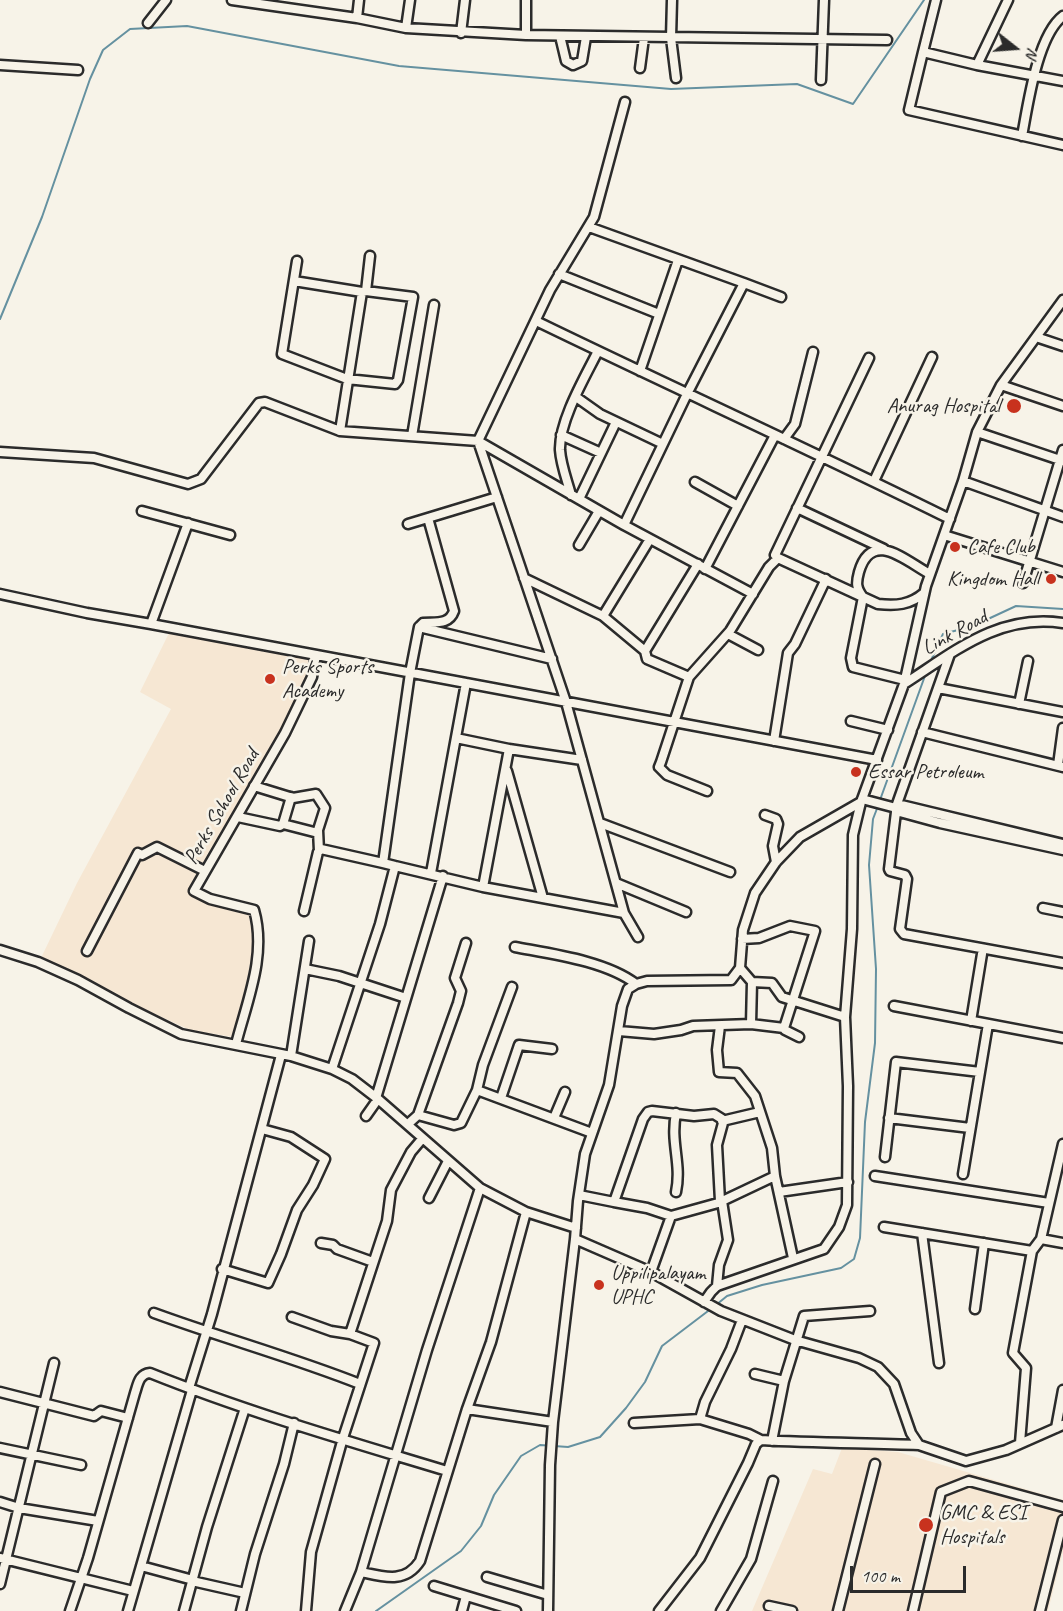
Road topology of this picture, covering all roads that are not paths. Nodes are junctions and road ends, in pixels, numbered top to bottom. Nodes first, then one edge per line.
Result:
1 (166, 0) edge
2 (232, 0) edge
3 (305, 0) edge
4 (359, 0) edge
5 (410, 0) edge
6 (465, 0) edge
7 (526, 0) edge
8 (672, 0) edge
9 (825, 0) edge
10 (936, 0) edge
11 (1008, 0) edge
12 (255, 2) edge
13 (304, 11) junction
14 (1063, 16) edge
15 (357, 18) junction
16 (148, 24) dead end
17 (406, 28) junction
18 (461, 33) junction
19 (526, 35) junction
20 (560, 36) junction
21 (586, 37) junction
22 (644, 38) junction
23 (671, 38) junction
24 (887, 40) dead end
25 (822, 41) junction
26 (923, 52) junction
27 (977, 64) junction
28 (0, 65) edge
29 (639, 68) dead end
30 (78, 70) dead end
31 (1034, 76) junction
32 (676, 78) dead end
33 (821, 80) dead end
34 (1063, 81) edge
35 (625, 102) dead end
36 (1022, 136) junction
37 (1063, 145) edge
38 (589, 227) junction
39 (370, 256) dead end
40 (678, 260) junction
41 (297, 261) dead end
42 (559, 274) junction
43 (294, 281) junction
44 (744, 283) junction
45 (364, 291) junction
46 (781, 297) dead end
47 (1063, 300) edge
48 (434, 304) dead end
49 (659, 314) junction
50 (536, 321) junction
51 (1036, 337) junction
52 (1063, 346) edge
53 (598, 351) junction
54 (813, 352) dead end
55 (932, 357) dead end
56 (869, 358) dead end
57 (640, 371) junction
58 (346, 379) junction
59 (1001, 386) junction
60 (687, 394) junction
61 (576, 397) junction
62 (1063, 405) edge
63 (616, 422) junction
64 (340, 431) junction
65 (976, 432) junction
66 (561, 435) junction
67 (775, 435) junction
68 (412, 436) junction
69 (784, 439) junction
70 (478, 441) junction
71 (663, 444) junction
72 (1063, 450) edge
73 (0, 453) edge
74 (601, 453) junction
75 (824, 456) junction
76 (1061, 460) edge
77 (874, 481) junction
78 (695, 482) dead end
79 (963, 482) junction
80 (497, 497) junction
81 (575, 497) junction
82 (738, 506) junction
83 (797, 508) junction
84 (599, 510) junction
85 (142, 511) dead end
86 (1044, 511) junction
87 (1063, 517) edge
88 (428, 518) junction
89 (950, 519) junction
90 (188, 523) junction
91 (408, 524) dead end
92 (624, 525) junction
93 (230, 535) dead end
94 (944, 535) junction
95 (650, 539) junction
96 (579, 545) dead end
97 (884, 549) junction
98 (778, 558) junction
99 (1029, 561) junction
100 (702, 567) junction
101 (1063, 572) edge
102 (930, 574) junction
103 (524, 578) junction
104 (826, 579) junction
105 (1023, 583) dead end
106 (924, 593) junction
107 (0, 594) edge
108 (753, 594) junction
109 (863, 597) junction
110 (603, 616) junction
111 (1063, 623) edge
112 (151, 624) junction
113 (419, 627) junction
114 (728, 634) junction
115 (758, 650) dead end
116 (645, 651) junction
117 (950, 654) junction
118 (316, 655) junction
119 (552, 659) junction
120 (1028, 661) dead end
121 (410, 673) junction
122 (689, 677) junction
123 (907, 681) junction
124 (466, 683) junction
125 (938, 688) junction
126 (566, 702) junction
127 (1019, 704) junction
128 (1063, 712) edge
129 (851, 721) dead end
130 (674, 723) junction
131 (1063, 728) edge
132 (888, 730) junction
133 (922, 732) junction
134 (456, 738) junction
135 (774, 741) junction
136 (509, 749) junction
137 (582, 760) junction
138 (877, 760) junction
139 (1060, 766) edge
140 (506, 768) junction
141 (254, 786) junction
142 (707, 791) dead end
143 (291, 797) junction
144 (861, 801) junction
145 (897, 808) junction
146 (765, 815) dead end
147 (238, 817) junction
148 (600, 823) junction
149 (284, 824) junction
150 (318, 833) junction
151 (1063, 844) edge
152 (1063, 850) edge
153 (319, 851) junction
154 (776, 862) junction
155 (383, 863) junction
156 (395, 866) junction
157 (205, 871) junction
158 (730, 872) dead end
159 (431, 873) junction
160 (443, 876) junction
161 (616, 883) junction
162 (483, 886) junction
163 (543, 898) junction
164 (1043, 908) dead end
165 (304, 911) dead end
166 (686, 912) dead end
167 (1063, 912) edge
168 (624, 913) junction
169 (638, 938) dead end
170 (742, 939) junction
171 (309, 941) dead end
172 (466, 943) dead end
173 (514, 947) dead end
174 (0, 950) edge
175 (87, 951) dead end
176 (982, 954) dead end
177 (1063, 963) edge
178 (740, 968) junction
179 (305, 969) junction
180 (752, 982) junction
181 (359, 983) junction
182 (636, 984) junction
183 (512, 987) dead end
184 (406, 998) junction
185 (793, 1000) junction
186 (894, 1006) dead end
187 (845, 1017) junction
188 (971, 1021) junction
189 (751, 1024) junction
190 (988, 1024) junction
191 (720, 1026) junction
192 (784, 1028) junction
193 (619, 1031) junction
194 (799, 1037) dead end
195 (1063, 1038) edge
196 (236, 1044) junction
197 (552, 1049) dead end
198 (281, 1055) junction
199 (291, 1056) junction
200 (332, 1069) junction
201 (980, 1072) junction
202 (477, 1090) junction
203 (565, 1092) dead end
204 (501, 1098) junction
205 (377, 1099) junction
206 (760, 1112) junction
207 (676, 1113) junction
208 (418, 1115) junction
209 (366, 1116) dead end
210 (554, 1118) junction
211 (890, 1118) junction
212 (722, 1120) junction
213 (408, 1124) junction
214 (970, 1128) junction
215 (262, 1129) junction
216 (591, 1132) junction
217 (422, 1139) junction
218 (1063, 1149) edge
219 (885, 1157) dead end
220 (448, 1161) junction
221 (963, 1174) dead end
222 (775, 1176) junction
223 (875, 1176) dead end
224 (848, 1182) junction
225 (480, 1188) junction
226 (676, 1192) dead end
227 (779, 1192) junction
228 (579, 1195) junction
229 (429, 1198) dead end
230 (721, 1201) junction
231 (614, 1202) junction
232 (1049, 1203) junction
233 (526, 1212) junction
234 (671, 1216) junction
235 (884, 1227) dead end
236 (576, 1228) junction
237 (922, 1233) junction
238 (575, 1239) junction
239 (1041, 1239) junction
240 (984, 1242) junction
241 (321, 1243) dead end
242 (1063, 1243) edge
243 (1032, 1251) junction
244 (793, 1258) junction
245 (373, 1262) junction
246 (222, 1269) junction
247 (651, 1272) junction
248 (717, 1287) junction
249 (707, 1303) junction
250 (975, 1309) dead end
251 (870, 1311) dead end
252 (154, 1313) dead end
253 (292, 1317) dead end
254 (742, 1320) junction
255 (206, 1332) junction
256 (350, 1334) junction
257 (795, 1340) junction
258 (54, 1363) dead end
259 (939, 1363) dead end
260 (755, 1374) dead end
261 (784, 1381) junction
262 (360, 1384) junction
263 (191, 1389) junction
264 (1063, 1390) edge
265 (0, 1392) edge
266 (45, 1403) junction
267 (245, 1408) junction
268 (467, 1409) junction
269 (128, 1418) junction
270 (700, 1419) junction
271 (553, 1422) junction
272 (294, 1423) junction
273 (634, 1423) dead end
274 (1059, 1427) edge
275 (343, 1438) junction
276 (761, 1440) junction
277 (772, 1441) junction
278 (1020, 1443) junction
279 (919, 1445) junction
280 (0, 1448) edge
281 (395, 1455) junction
282 (31, 1456) junction
283 (875, 1464) dead end
284 (81, 1465) dead end
285 (447, 1471) junction
286 (773, 1481) dead end
287 (0, 1502) edge
288 (1063, 1507) edge
289 (20, 1508) junction
290 (1063, 1520) edge
291 (99, 1521) junction
292 (3, 1559) edge
293 (141, 1566) junction
294 (362, 1572) junction
295 (488, 1577) dead end
296 (82, 1578) junction
297 (192, 1581) junction
298 (0, 1584) edge
299 (434, 1586) dead end
300 (133, 1591) junction
301 (245, 1593) junction
302 (548, 1595) junction
303 (466, 1596) junction
304 (494, 1608) edge
305 (70, 1611) edge
306 (128, 1611) edge
307 (184, 1611) edge
308 (241, 1611) edge
309 (306, 1611) edge
310 (345, 1611) edge
311 (462, 1611) edge
312 (516, 1611) edge
313 (548, 1611) edge
314 (658, 1611) edge
315 (721, 1611) edge
316 (772, 1611) edge
317 (792, 1611) edge
318 (838, 1611) edge
319 (912, 1611) edge
320 (1040, 1611) edge

1 - 16 street
2 - 12 street
3 - 13 street
4 - 15 street
5 - 17 street
6 - 18 street
7 - 19 street
8 - 23 street
9 - 25 street
10 - 26 street
11 - 27 street
12 - 13 street
13 - 15 street
14 - 31 street
15 - 17 street
17 - 18 street
18 - 19 street
19 - 20 street
20 - 21 street
20 - 21 street
21 - 22 street
22 - 23 street
22 - 29 street
23 - 25 street
23 - 32 street
24 - 25 street
25 - 33 street
26 - 27 street
26 - 36 street
27 - 31 street
28 - 30 street
31 - 34 street
31 - 36 street
35 - 38 street
36 - 37 street
38 - 40 street
38 - 42 street
39 - 45 street
40 - 44 street
40 - 49 street
41 - 43 street
42 - 49 street
42 - 50 street
43 - 45 street
43 - 58 street
44 - 46 street
44 - 60 street
45 - 58 street
45 - 58 street
47 - 51 street
48 - 68 street
49 - 57 street
50 - 53 street
50 - 70 street
51 - 52 street
51 - 59 street
53 - 57 street
53 - 61 street
54 - 69 street
55 - 77 street
56 - 75 street
57 - 60 street
58 - 64 street
59 - 62 street
59 - 65 street
60 - 67 street
60 - 71 street
61 - 63 street
61 - 66 street
63 - 71 street
63 - 74 street
64 - 68 street
64 - 73 street
65 - 76 street
65 - 79 street
66 - 74 street
66 - 81 street
67 - 69 street
67 - 82 street
68 - 70 street
69 - 75 street
70 - 80 street
70 - 81 street
71 - 92 street
72 - 76 street
74 - 81 street
75 - 77 street
75 - 83 street
76 - 86 street
77 - 89 street
78 - 82 street
79 - 86 street
79 - 89 street
80 - 88 street
80 - 103 street
81 - 84 street
82 - 100 street
83 - 97 street
83 - 98 street
84 - 92 street
84 - 96 street
85 - 90 street
86 - 87 street
86 - 99 street
88 - 91 street
88 - 113 street
89 - 94 street
90 - 93 street
90 - 112 street
92 - 95 street
94 - 99 street
94 - 102 street
95 - 100 street
95 - 110 street
97 - 102 street
97 - 109 street
98 - 104 street
98 - 108 street
99 - 101 street
99 - 105 street
100 - 108 street
100 - 116 street
102 - 106 street
103 - 110 street
103 - 119 street
104 - 109 street
104 - 135 street
106 - 109 street
106 - 123 street
107 - 112 street
108 - 114 street
109 - 123 street
110 - 116 street
111 - 117 street, Link Road
112 - 118 street
113 - 119 street
113 - 121 street
114 - 115 street
114 - 122 street
116 - 122 street
117 - 123 street, Link Road
117 - 125 street
118 - 121 street
118 - 141 street, Perks School Road
119 - 126 street
120 - 127 street
121 - 124 street
121 - 155 street
122 - 130 street
123 - 132 street
124 - 126 street
124 - 134 street
125 - 127 street
125 - 133 street
126 - 130 street
126 - 137 street
127 - 128 street
129 - 132 street
130 - 135 street
130 - 142 street
131 - 139 street
132 - 138 street
133 - 139 street
133 - 145 street
134 - 136 street
134 - 159 street
135 - 138 street
136 - 137 street
136 - 140 street
137 - 148 street
138 - 144 street
140 - 162 street
140 - 163 street
141 - 143 street
141 - 147 street, Perks School Road
143 - 149 street
143 - 150 street
144 - 145 street
144 - 154 street
144 - 187 street
145 - 151 street
145 - 152 street
145 - 177 street
146 - 154 street
147 - 149 street
147 - 157 street, Perks School Road
148 - 158 street
148 - 161 street
149 - 150 street
150 - 153 street
153 - 155 street
153 - 165 street
154 - 170 street
155 - 156 street
156 - 159 street
156 - 181 street
157 - 175 street
157 - 196 street, Perks School Road
159 - 160 street
160 - 162 street
160 - 184 street
161 - 166 street
161 - 168 street
162 - 163 street
163 - 168 street
164 - 167 street
168 - 169 street
170 - 178 street
170 - 185 street
171 - 179 street
172 - 208 street
173 - 182 street
174 - 196 street
176 - 188 street
178 - 180 street
178 - 182 street
179 - 181 street
179 - 199 street
180 - 185 street
180 - 189 street
181 - 184 street
181 - 200 street
182 - 193 street
183 - 202 street
184 - 205 street
185 - 187 street
185 - 192 street
186 - 188 street
187 - 224 street
188 - 190 street
189 - 191 street
189 - 192 street
190 - 195 street
190 - 201 street
191 - 193 street
191 - 206 street
192 - 194 street
193 - 216 street
196 - 198 street
197 - 204 street
198 - 199 street
198 - 215 street
199 - 200 street
200 - 205 street
201 - 211 street
201 - 214 street
202 - 204 street
202 - 208 street
203 - 210 street
204 - 210 street
205 - 209 street
205 - 213 street
206 - 212 street
206 - 222 street
207 - 212 street
207 - 226 street
207 - 231 street
208 - 213 street
210 - 216 street
211 - 214 street
211 - 219 street
212 - 230 street
213 - 217 street
214 - 221 street
215 - 246 street
215 - 246 street
216 - 228 street
217 - 220 street
217 - 245 street
218 - 232 street
220 - 225 street
220 - 229 street
222 - 227 street
222 - 230 street
223 - 232 street
224 - 227 street
224 - 244 street
225 - 233 street
225 - 281 street
227 - 244 street
228 - 231 street
228 - 236 street
230 - 234 street
230 - 248 street
231 - 234 street
232 - 239 street
233 - 236 street
233 - 268 street
234 - 247 street
235 - 237 street
236 - 238 street
237 - 240 street
237 - 259 street
238 - 247 street
238 - 271 street
239 - 242 street
239 - 243 street
240 - 243 street
240 - 250 street
241 - 245 street
243 - 278 street
244 - 248 street
245 - 256 street
246 - 255 street
247 - 249 street
248 - 249 street
249 - 254 street
251 - 257 street
252 - 255 street
253 - 256 street
254 - 257 street
254 - 270 street
255 - 262 street
255 - 263 street
256 - 262 street
257 - 261 street
257 - 279 street
258 - 266 street
260 - 261 street
261 - 277 street
262 - 275 street
263 - 267 street
263 - 269 street
263 - 293 street
264 - 274 street
265 - 266 street
266 - 269 street
266 - 282 street
267 - 272 street
267 - 297 street
268 - 271 street
268 - 285 street
269 - 291 street
270 - 273 street
270 - 276 street
271 - 302 street
272 - 275 street
272 - 301 street
274 - 278 street
275 - 281 street
275 - 309 street
276 - 277 street
276 - 314 street
277 - 279 street
278 - 279 street
280 - 282 street
281 - 285 street
281 - 294 street
282 - 284 street
282 - 289 street
283 - 318 street
285 - 294 street
286 - 315 street
287 - 289 street
288 - 319 street
289 - 291 street
289 - 292 street
290 - 320 street
291 - 296 street
292 - 296 street
292 - 298 street
293 - 297 street
293 - 300 street
294 - 310 street
295 - 302 street
296 - 300 street
296 - 305 street
297 - 301 street
297 - 307 street
299 - 303 street
300 - 306 street
301 - 308 street
302 - 313 street
303 - 304 street
303 - 311 street
304 - 312 street
316 - 317 street

